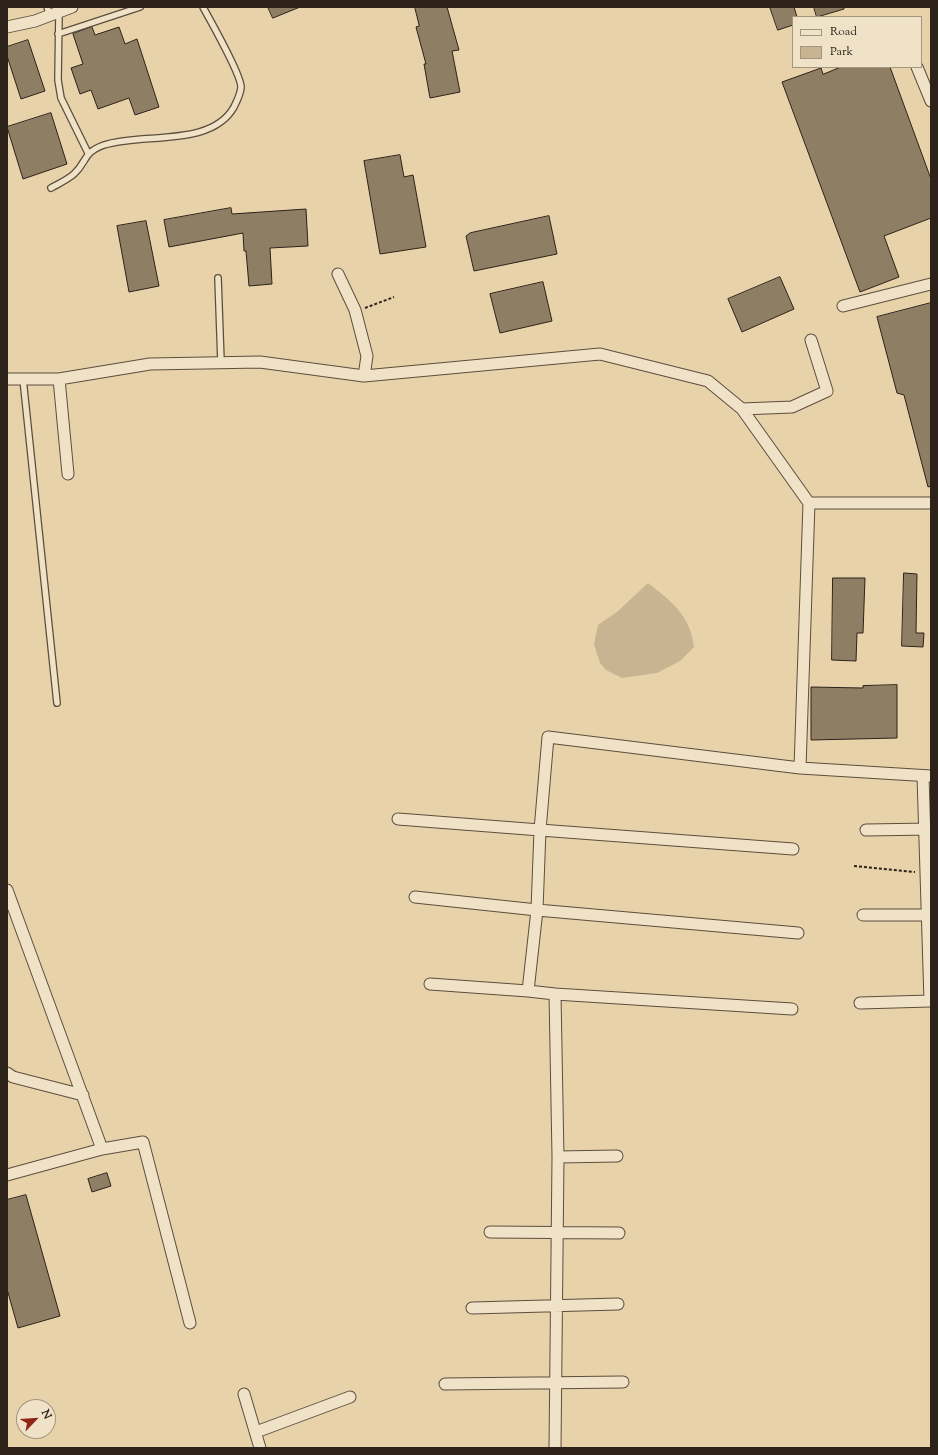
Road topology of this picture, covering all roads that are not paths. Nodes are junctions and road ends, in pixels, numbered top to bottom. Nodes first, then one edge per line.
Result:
1 (72, 7) edge
2 (140, 7) edge
3 (203, 7) edge
4 (52, 11) edge
5 (7, 27) edge
6 (58, 34) junction
7 (917, 68) edge
8 (931, 101) edge
9 (88, 153) junction
10 (51, 188) dead end
11 (338, 274) dead end
12 (218, 278) dead end
13 (931, 284) edge
14 (843, 306) dead end
15 (811, 340) dead end
16 (221, 362) junction
17 (364, 376) junction
18 (60, 378) junction
19 (7, 379) edge
20 (23, 379) junction
21 (742, 409) junction
22 (68, 474) dead end
23 (810, 503) junction
24 (931, 503) edge
25 (57, 703) dead end
26 (800, 768) junction
27 (927, 776) edge
28 (398, 819) dead end
29 (928, 829) edge
30 (540, 830) junction
31 (866, 830) dead end
32 (793, 849) dead end
33 (7, 892) edge
34 (415, 897) dead end
35 (537, 910) junction
36 (863, 914) dead end
37 (927, 915) junction
38 (798, 934) dead end
39 (430, 984) dead end
40 (528, 991) junction
41 (555, 994) junction
42 (860, 1003) dead end
43 (792, 1009) dead end
44 (7, 1073) edge
45 (83, 1095) junction
46 (102, 1149) junction
47 (617, 1156) dead end
48 (558, 1157) junction
49 (7, 1175) edge
50 (490, 1232) dead end
51 (557, 1232) junction
52 (619, 1233) dead end
53 (618, 1304) dead end
54 (556, 1306) junction
55 (472, 1308) dead end
56 (190, 1323) dead end
57 (555, 1382) junction
58 (623, 1382) dead end
59 (445, 1384) dead end
60 (244, 1394) dead end
61 (350, 1397) dead end
62 (256, 1432) junction
63 (260, 1448) edge
64 (555, 1448) edge

1 - 4 street
2 - 6 lane
3 - 9 lane
4 - 5 street
4 - 6 lane
6 - 9 lane
7 - 8 street
9 - 10 lane
11 - 17 street
12 - 16 lane
13 - 14 street
15 - 21 street
16 - 17 street
16 - 18 street
17 - 21 street
18 - 20 street
18 - 22 street
19 - 20 street
20 - 25 lane
21 - 23 street
23 - 24 street
23 - 26 street
26 - 27 street
26 - 30 street
27 - 29 street
28 - 30 street
29 - 31 street
29 - 37 street
30 - 32 street
30 - 35 street
33 - 45 street
34 - 35 street
35 - 38 street
35 - 40 street
36 - 37 street
37 - 42 street
39 - 40 street
40 - 41 street
41 - 43 street
41 - 48 street
44 - 45 street
45 - 46 street
46 - 49 street
46 - 56 street
47 - 48 street
48 - 51 street
50 - 51 street
51 - 52 street
51 - 54 street
53 - 54 street
54 - 55 street
54 - 57 street
57 - 58 street
57 - 59 street
57 - 64 street
60 - 62 street
61 - 62 street
62 - 63 street

